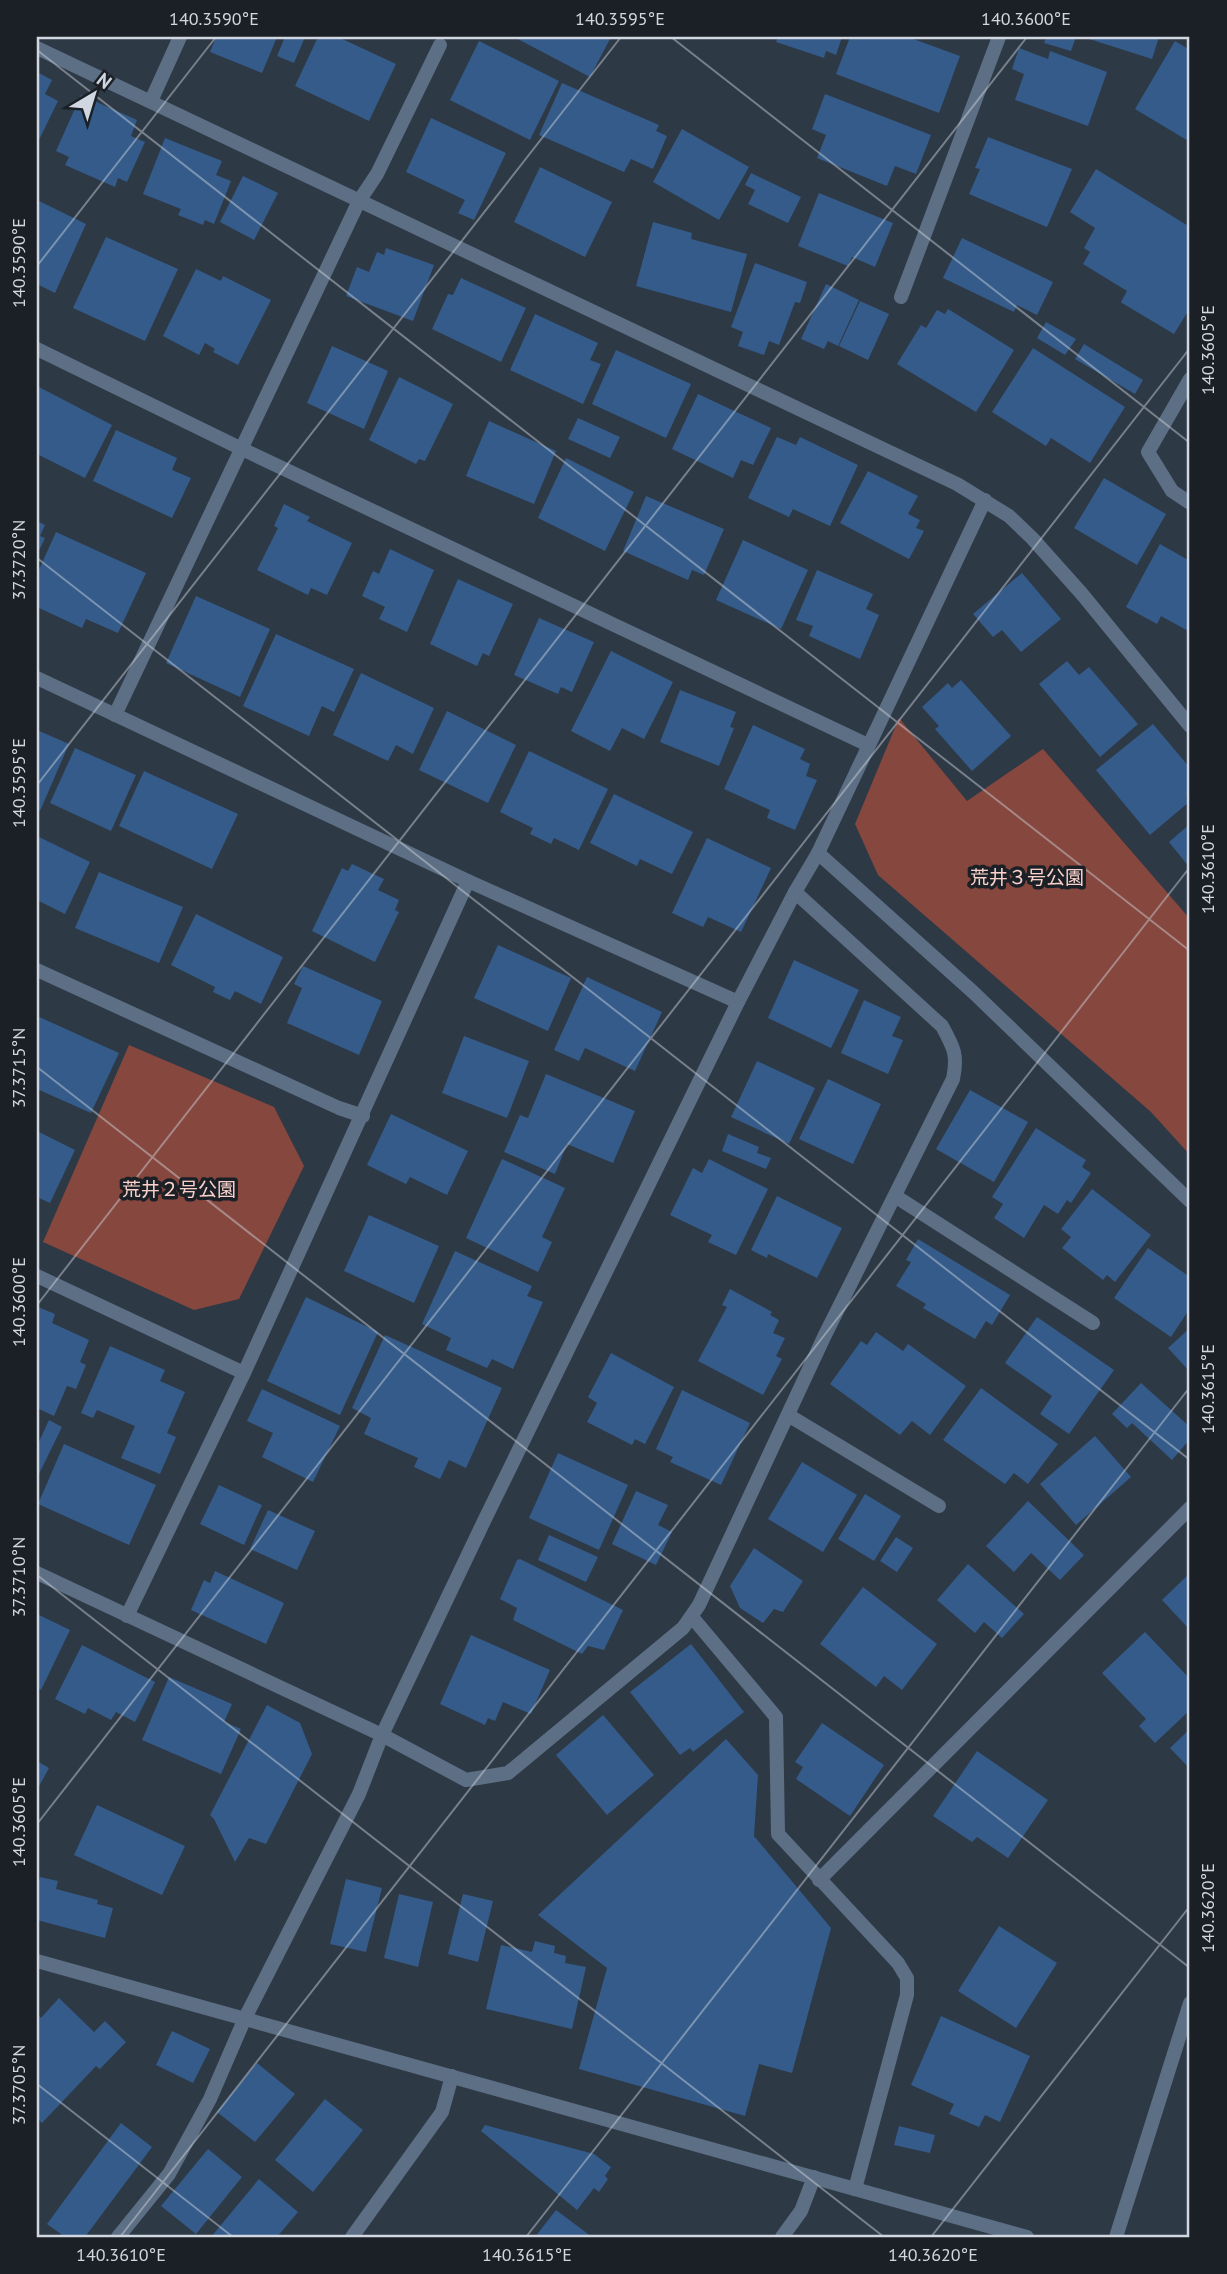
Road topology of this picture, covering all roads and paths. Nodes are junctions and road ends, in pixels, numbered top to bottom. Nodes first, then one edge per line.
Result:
1 (180, 37) edge
2 (999, 37) edge
3 (440, 45) dead end
4 (37, 48) edge
5 (151, 101) junction
6 (359, 201) junction
7 (901, 297) dead end
8 (37, 349) edge
9 (1190, 379) edge
10 (242, 449) junction
11 (985, 500) junction
12 (1190, 503) edge
13 (37, 678) edge
14 (115, 715) junction
15 (1190, 726) edge
16 (868, 745) junction
17 (818, 853) junction
18 (468, 881) junction
19 (795, 892) junction
20 (37, 970) edge
21 (738, 1002) junction
22 (363, 1116) junction
23 (895, 1196) junction
24 (1190, 1201) edge
25 (37, 1276) edge
26 (1093, 1323) dead end
27 (244, 1373) junction
28 (788, 1415) junction
29 (939, 1506) dead end
30 (1190, 1508) edge
31 (37, 1573) edge
32 (127, 1616) junction
33 (692, 1617) junction
34 (382, 1735) junction
35 (819, 1880) junction
36 (37, 1961) edge
37 (1190, 2003) edge
38 (244, 2018) junction
39 (452, 2076) junction
40 (814, 2177) junction
41 (855, 2189) junction
42 (360, 2235) edge
43 (118, 2237) edge
44 (782, 2237) edge
45 (1027, 2237) edge
46 (1116, 2237) edge

1 - 5 street
2 - 7 street
3 - 6 street
4 - 5 street
5 - 6 street
6 - 10 street
6 - 11 street
8 - 10 street
9 - 12 street
10 - 14 street
10 - 16 street
11 - 15 street
11 - 16 street
13 - 14 street
14 - 18 street
16 - 17 street
17 - 19 street
17 - 24 street
18 - 21 street
18 - 22 street
19 - 21 street
19 - 23 street
20 - 22 street
21 - 34 street
22 - 27 street
23 - 26 street
23 - 28 street
25 - 27 street
27 - 32 street
28 - 29 street
28 - 33 street
30 - 35 street
31 - 32 street
32 - 34 street
33 - 34 street
33 - 35 street
34 - 38 street
35 - 41 street
36 - 38 street
37 - 46 street
38 - 39 street
38 - 43 street
39 - 40 street
39 - 42 street
40 - 41 street
40 - 44 street
41 - 45 street

